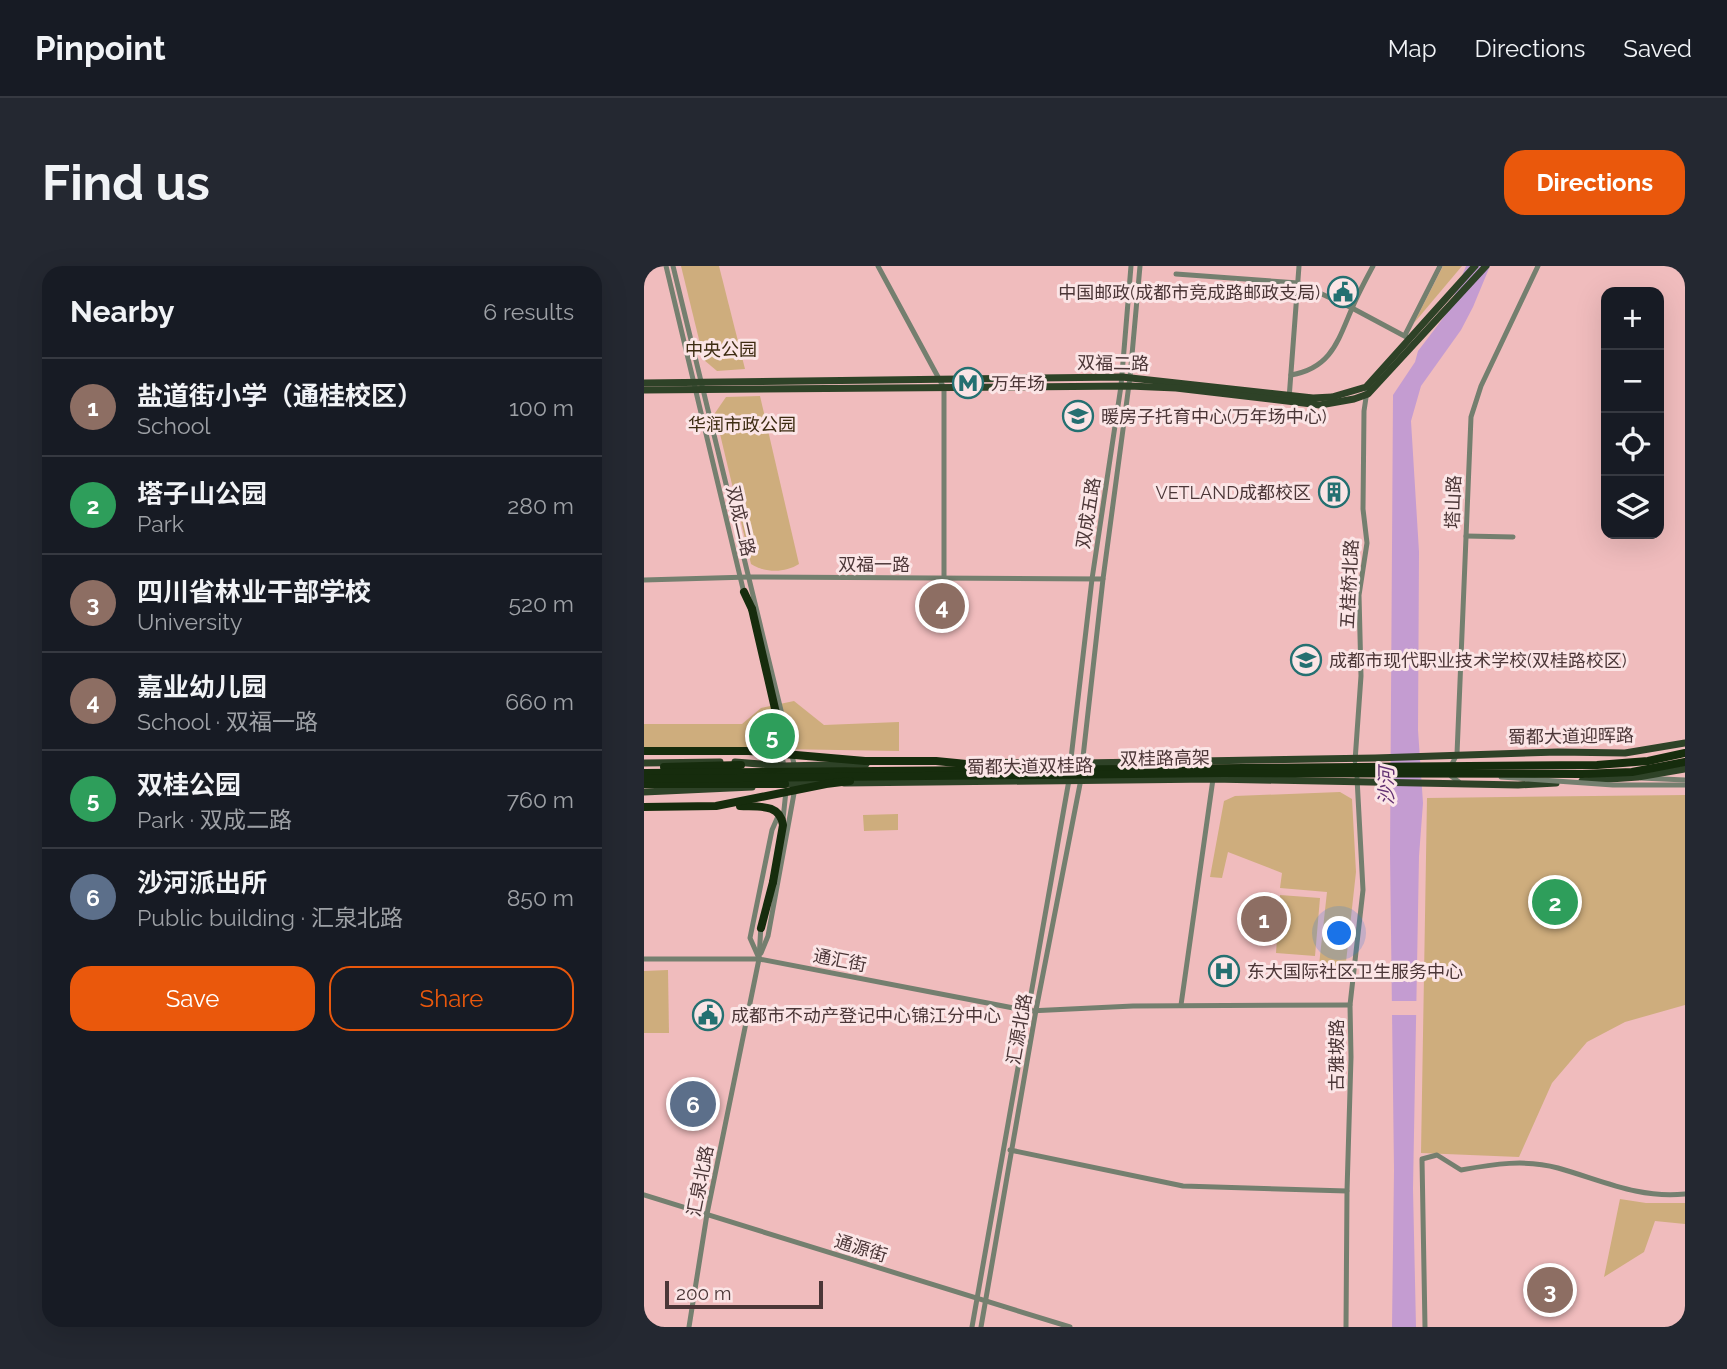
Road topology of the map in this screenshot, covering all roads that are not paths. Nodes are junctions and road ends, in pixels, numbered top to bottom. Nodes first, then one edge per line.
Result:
1 (666, 266) edge
2 (673, 266) edge
3 (878, 266) edge
4 (1131, 266) edge
5 (1140, 266) edge
6 (1299, 266) edge
7 (1373, 266) edge
8 (1440, 266) edge
9 (1475, 266) edge
10 (1486, 266) edge
11 (1538, 266) edge
12 (1176, 274) dead end
13 (1297, 283) junction
14 (1352, 308) junction
15 (1410, 338) junction
16 (1290, 375) junction
17 (1126, 382) junction
18 (644, 383) edge
19 (943, 384) junction
20 (699, 387) junction
21 (644, 390) edge
22 (1367, 390) junction
23 (1289, 399) junction
24 (1466, 536) junction
25 (1513, 537) dead end
26 (750, 578) junction
27 (944, 578) junction
28 (740, 579) junction
29 (1092, 579) junction
30 (1103, 579) junction
31 (644, 580) edge
32 (744, 592) junction
33 (1685, 743) edge
34 (644, 751) edge
35 (750, 751) junction
36 (1685, 753) edge
37 (1457, 754) junction
38 (1355, 758) junction
39 (1685, 762) edge
40 (1071, 763) junction
41 (1083, 763) junction
42 (741, 765) joint
43 (784, 766) junction
44 (795, 766) junction
45 (644, 768) edge
46 (1685, 769) edge
47 (1018, 772) junction
48 (1638, 777) junction
49 (1213, 779) junction
50 (1456, 780) junction
51 (644, 781) edge
52 (1069, 781) junction
53 (1080, 781) junction
54 (796, 783) junction
55 (1357, 783) junction
56 (1685, 783) edge
57 (785, 784) junction
58 (644, 792) edge
59 (786, 797) junction
60 (716, 806) junction
61 (644, 807) edge
62 (761, 928) junction
63 (644, 959) edge
64 (759, 959) junction
65 (1181, 1005) junction
66 (1350, 1005) junction
67 (1032, 1011) junction
68 (1004, 1148) junction
69 (1012, 1150) junction
70 (1347, 1191) junction
71 (1685, 1194) edge
72 (644, 1195) edge
73 (707, 1214) junction
74 (976, 1297) junction
75 (985, 1300) junction
76 (688, 1327) edge
77 (972, 1327) edge
78 (981, 1327) edge
79 (1070, 1327) edge
80 (1346, 1327) edge
81 (1425, 1327) edge

1 - 20 street, 双成二路
2 - 20 street, 双成二路
3 - 19 street
4 - 17 street, 双成五路
5 - 17 street, 双成五路
6 - 13 street
7 - 14 street
8 - 15 street
9 - 15 main road
10 - 15 main road
11 - 24 street, 塔山路
12 - 13 street
13 - 14 street
13 - 16 street
14 - 15 street
14 - 16 street
15 - 22 main road
16 - 23 street
17 - 19 main road, 双福二路
17 - 23 main road, 双福二路
17 - 29 street, 双成五路
17 - 30 street, 双成五路
18 - 20 main road, 双福二路
19 - 20 main road, 双福二路
19 - 27 street
20 - 21 main road, 双福二路
20 - 26 street, 双成二路
20 - 28 street, 双成二路
22 - 23 main road, 双福二路
22 - 38 street, 五桂桥北路
24 - 25 street
24 - 37 street, 塔山路
26 - 27 street, 双福一路
26 - 28 street, 双福一路
26 - 44 street, 双成二路
27 - 29 street, 双福一路
28 - 31 street, 双福一路
28 - 32 street, 双成二路
29 - 30 street, 双福一路
29 - 40 street, 双成五路
30 - 41 street, 双成五路
32 - 35 highway, bridge
32 - 43 street, 双成二路
33 - 37 main road, 蜀都大道迎晖路
34 - 35 highway, bridge
35 - 47 highway, bridge
36 - 47 highway, 双桂路高架, bridge
37 - 38 main road, 蜀都大道双桂路
37 - 50 street, 塔山路
37 - 55 street, bridge
38 - 41 main road, 蜀都大道双桂路
38 - 55 street, 五桂桥北路
39 - 50 highway, 双桂路高架, bridge
40 - 41 main road, 蜀都大道双桂路
40 - 44 main road, 蜀都大道双桂路
40 - 52 street, 汇源北路
41 - 53 street, 汇源北路
42 - 43 main road
42 - 45 highway, bridge
43 - 44 main road, 蜀都大道双桂路
43 - 45 main road, 蜀都大道双桂路
43 - 57 street, 双成二路
44 - 54 street, 双成二路
45 - 47 highway, 双桂路高架, bridge
46 - 48 main road
47 - 50 highway, 双桂路高架, bridge
47 - 51 highway, 双桂路高架, bridge
47 - 60 highway, bridge
48 - 50 main road
48 - 56 street
49 - 53 main road, 蜀都大道双桂路
49 - 55 main road, 蜀都大道双桂路
49 - 65 street
50 - 55 main road, 蜀都大道双桂路
50 - 56 street, bridge
51 - 57 highway
52 - 53 main road, 蜀都大道双桂路
52 - 54 main road, 蜀都大道双桂路
52 - 67 street, 汇源北路
53 - 67 street, 汇源北路
54 - 57 main road, 蜀都大道双桂路
54 - 64 street, 汇泉北路
55 - 66 street, 古雅坡路
57 - 58 main road, 蜀都大道双桂路
57 - 59 street, 汇泉北路
59 - 62 street, 汇泉北路
59 - 64 street
60 - 61 highway, bridge
60 - 62 highway, bridge
62 - 64 street, 汇泉北路
63 - 64 street, 通汇街
64 - 67 street, 通汇街
64 - 73 street, 汇泉北路
65 - 66 street, 通汇街
65 - 67 street, 通汇街
66 - 70 street, 古雅坡路
67 - 68 street, 汇源北路
67 - 69 street, 汇源北路
68 - 69 street
68 - 74 street, 汇源北路
69 - 70 street
69 - 75 street, 汇源北路
70 - 80 street, 古雅坡路
71 - 81 street
72 - 73 street, 通源街
73 - 74 street, 通源街
73 - 76 street, 汇泉北路
74 - 75 street, 通源街
74 - 77 street, 汇源北路
75 - 78 street, 汇源北路
75 - 79 street, 通源街

